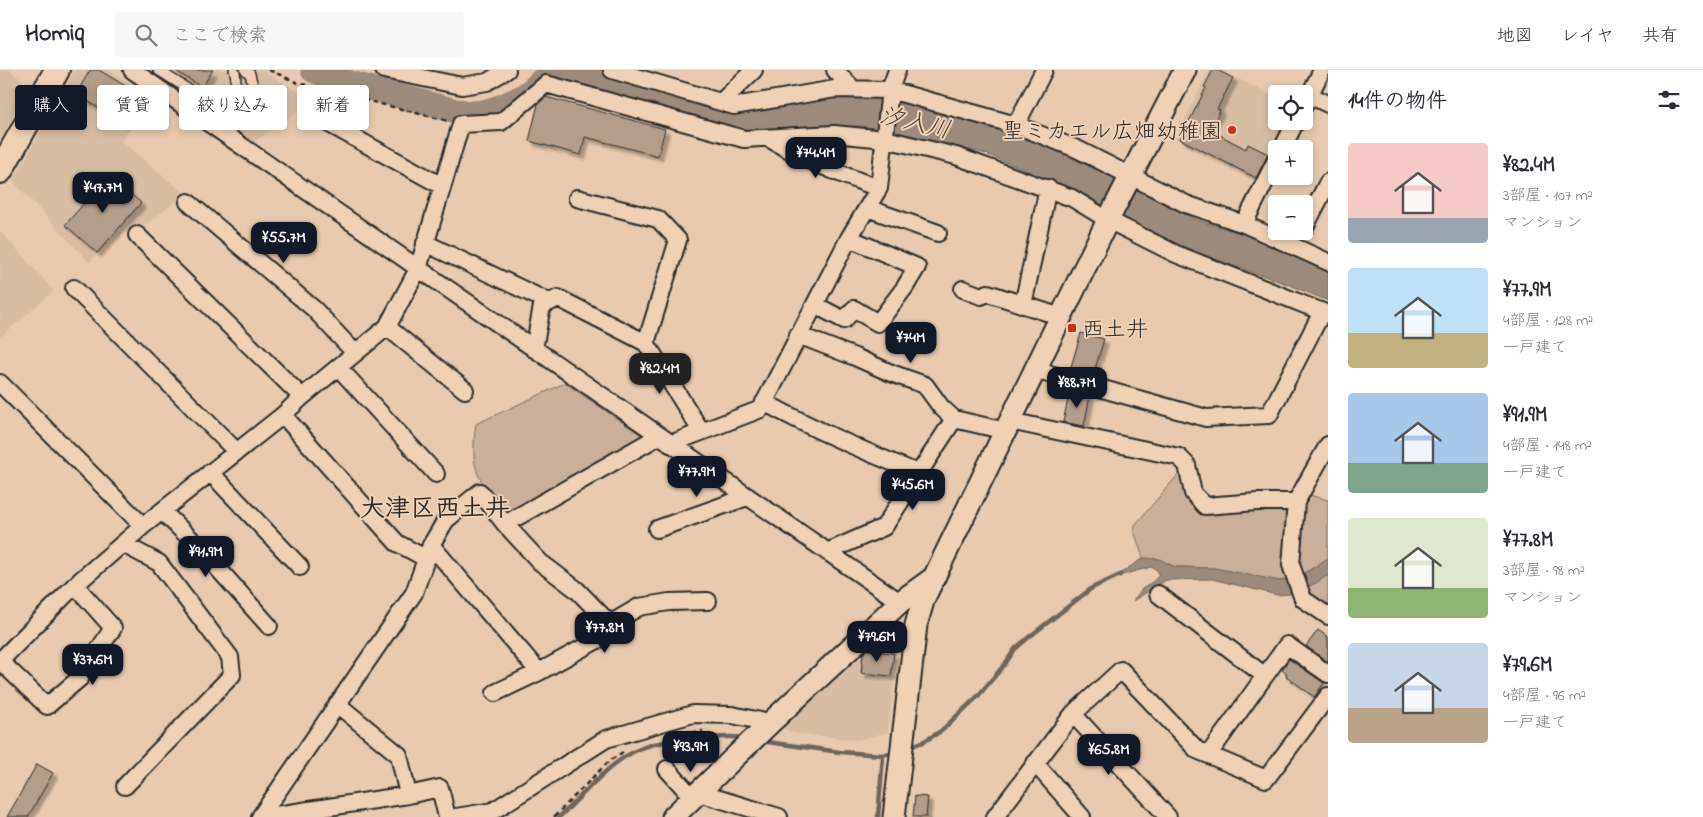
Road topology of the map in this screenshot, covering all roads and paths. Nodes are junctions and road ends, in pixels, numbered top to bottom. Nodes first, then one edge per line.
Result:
1 (57, 70) edge
2 (132, 70) edge
3 (158, 70) edge
4 (234, 70) edge
5 (245, 70) edge
6 (268, 70) edge
7 (384, 70) edge
8 (507, 70) edge
9 (612, 70) edge
10 (754, 70) edge
11 (835, 70) edge
12 (897, 70) edge
13 (1044, 70) edge
14 (1185, 70) edge
15 (1322, 70) edge
16 (641, 74) edge
17 (182, 85) edge
18 (236, 85) edge
19 (253, 85) edge
20 (1313, 87) edge
21 (853, 89) junction
22 (890, 90) junction
23 (1313, 101) edge
24 (721, 102) junction
25 (1328, 104) edge
26 (461, 124) junction
27 (1016, 124) junction
28 (339, 130) edge
29 (768, 138) junction
30 (885, 139) junction
31 (0, 171) edge
32 (1130, 176) junction
33 (1268, 176) edge
34 (1328, 182) edge
35 (442, 186) junction
36 (879, 188) junction
37 (1048, 188) junction
38 (577, 198) dead end
39 (188, 202) dead end
40 (867, 208) junction
41 (1313, 211) edge
42 (1108, 220) junction
43 (1244, 224) junction
44 (938, 233) dead end
45 (137, 235) dead end
46 (849, 238) junction
47 (1298, 240) edge
48 (425, 244) junction
49 (1294, 248) junction
50 (1328, 262) edge
51 (418, 269) junction
52 (74, 288) dead end
53 (962, 289) dead end
54 (550, 302) junction
55 (815, 305) junction
56 (1023, 305) junction
57 (1325, 313) edge
58 (1061, 317) junction
59 (386, 327) junction
60 (798, 335) junction
61 (646, 343) junction
62 (534, 349) junction
63 (355, 353) junction
64 (338, 367) junction
65 (1035, 370) junction
66 (0, 383) edge
67 (465, 390) dead end
68 (302, 397) junction
69 (764, 402) junction
70 (283, 415) junction
71 (954, 419) junction
72 (1008, 426) junction
73 (701, 431) junction
74 (665, 440) junction
75 (1328, 446) edge
76 (236, 451) junction
77 (210, 472) junction
78 (436, 474) dead end
79 (920, 474) junction
80 (747, 497) junction
81 (1296, 502) junction
82 (163, 512) junction
83 (505, 524) junction
84 (143, 526) junction
85 (657, 529) dead end
86 (123, 544) junction
87 (429, 552) junction
88 (826, 552) junction
89 (300, 567) dead end
90 (932, 579) junction
91 (75, 585) junction
92 (1158, 594) dead end
93 (708, 601) dead end
94 (900, 602) junction
95 (1328, 616) edge
96 (610, 624) junction
97 (269, 626) dead end
98 (0, 661) edge
99 (539, 672) junction
100 (1328, 674) edge
101 (1265, 676) junction
102 (495, 693) dead end
103 (1328, 696) edge
104 (338, 704) junction
105 (1073, 714) junction
106 (770, 723) junction
107 (711, 729) dead end
108 (677, 735) dead end
109 (628, 749) dead end
110 (1209, 754) junction
111 (1035, 763) junction
112 (667, 769) dead end
113 (125, 786) dead end
114 (408, 795) junction
115 (696, 795) junction
116 (261, 817) edge
117 (447, 817) edge
118 (456, 817) edge
119 (554, 817) edge
120 (673, 817) edge
121 (779, 817) edge
122 (894, 817) edge
123 (995, 817) edge
124 (1082, 817) edge
125 (1168, 817) edge

1 - 31 main road
2 - 51 street
3 - 17 lane
4 - 18 lane
5 - 19 lane
6 - 26 path
7 - 8 street
9 - 16 street
10 - 24 street
11 - 21 street
12 - 22 street
13 - 27 street
14 - 32 street
15 - 20 street
16 - 24 street
21 - 22 street
21 - 24 street
22 - 27 street
22 - 30 street
23 - 25 street
26 - 29 street
26 - 35 street
27 - 32 street
28 - 35 street
29 - 30 street
29 - 36 street
30 - 36 street
30 - 37 street
32 - 42 street
32 - 43 street
33 - 43 street
34 - 41 street
35 - 48 street
36 - 40 street
37 - 42 street
37 - 56 street
38 - 61 street
39 - 63 street
40 - 44 street
40 - 46 street
42 - 57 street
42 - 58 street
43 - 49 street
45 - 68 street
46 - 55 street
46 - 55 street
47 - 49 street
48 - 51 street
48 - 54 street
49 - 50 street
51 - 59 street
51 - 62 street
52 - 76 street
53 - 56 street
54 - 61 street
54 - 62 street
55 - 60 street
56 - 58 street
57 - 65 street
58 - 65 street
59 - 63 street
59 - 67 street
60 - 69 street
60 - 71 street
61 - 73 street
62 - 74 street
63 - 64 street
64 - 68 street
64 - 78 street
65 - 72 street
66 - 84 street
68 - 70 street
69 - 73 street
69 - 79 street
70 - 76 street
70 - 87 street
71 - 72 street
71 - 79 street
72 - 81 street
72 - 90 street
73 - 74 street
74 - 80 street
74 - 83 street
75 - 81 street
76 - 77 street
77 - 82 street
77 - 89 street
79 - 88 street
80 - 85 street
80 - 88 street
81 - 95 street
82 - 84 street
82 - 97 street
83 - 87 street
83 - 96 street
84 - 86 street
86 - 91 street
86 - 113 street
87 - 99 street
87 - 104 street
88 - 94 street
90 - 94 street
90 - 122 street
91 - 98 street
91 - 98 street
92 - 101 street
93 - 96 street
94 - 106 street
96 - 99 street
99 - 102 street
100 - 101 street
101 - 110 street
103 - 110 street
104 - 114 street
104 - 116 street
105 - 110 street
105 - 111 street
105 - 125 street
106 - 115 street
106 - 118 street
107 - 108 path
109 - 119 path
111 - 123 street
111 - 124 street
112 - 115 street
114 - 116 street
114 - 117 street
115 - 120 street
115 - 121 street

